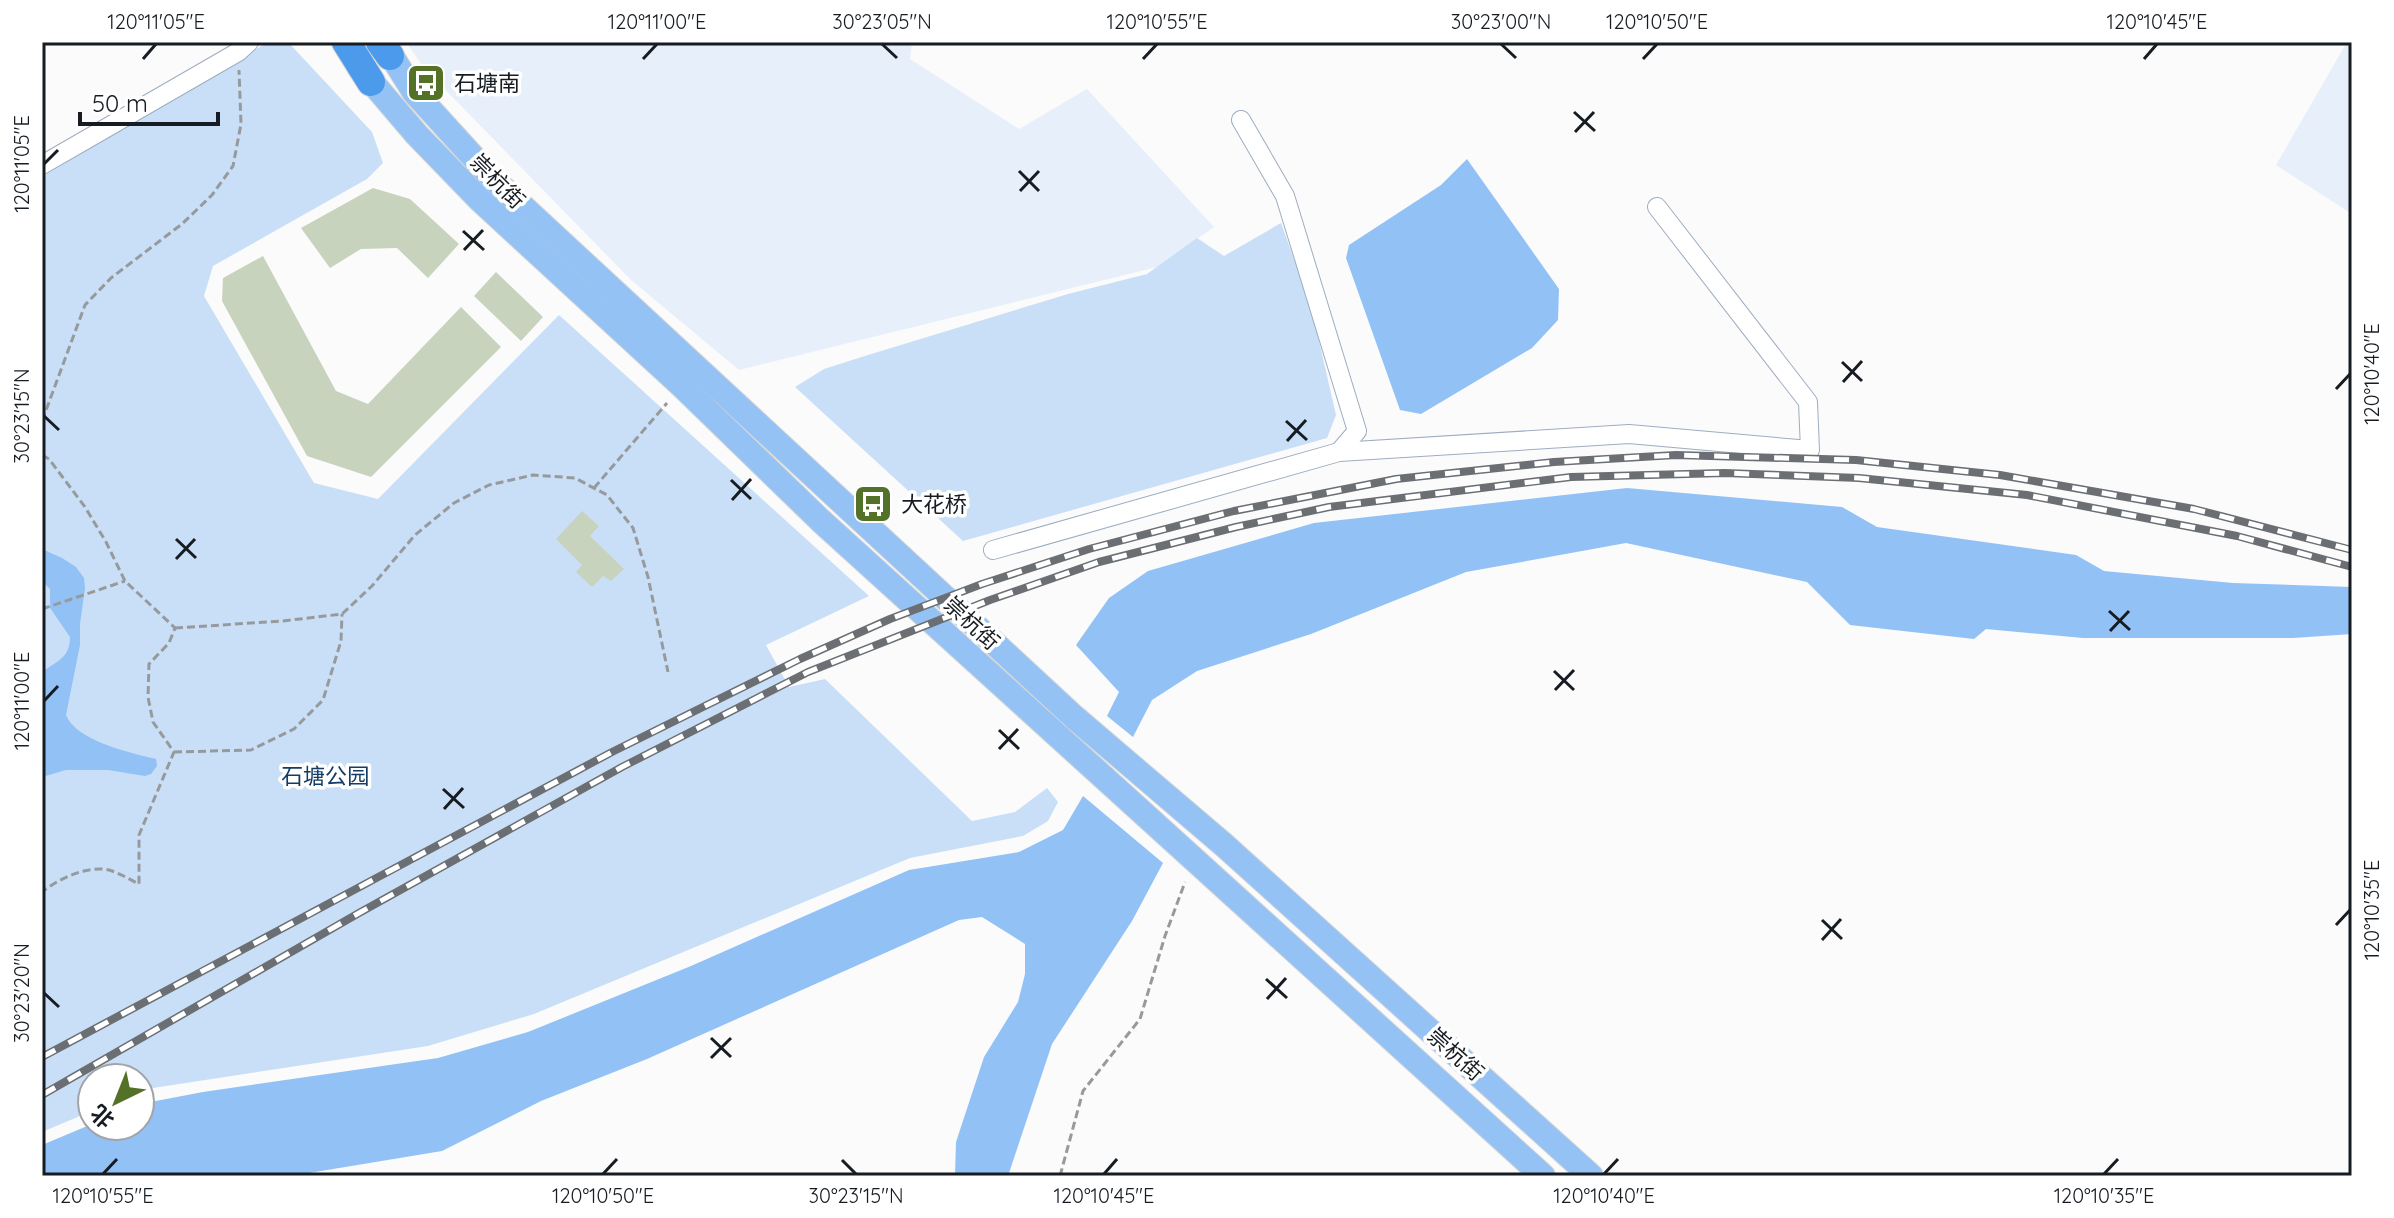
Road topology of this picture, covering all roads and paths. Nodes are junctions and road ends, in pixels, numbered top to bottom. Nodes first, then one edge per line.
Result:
1 (336, 42) edge
2 (346, 42) edge
3 (244, 47) edge
4 (384, 47) edge
5 (371, 82) junction
6 (1241, 120) dead end
7 (42, 165) edge
8 (1657, 207) dead end
9 (682, 386) junction
10 (42, 421) edge
11 (1339, 452) junction
12 (42, 455) edge
13 (594, 488) junction
14 (993, 550) dead end
15 (125, 581) junction
16 (44, 607) edge
17 (342, 614) junction
18 (175, 628) junction
19 (668, 672) dead end
20 (174, 752) junction
21 (1193, 859) junction
22 (42, 892) edge
23 (1060, 1176) edge
24 (1543, 1176) edge
25 (1591, 1176) edge

1 - 5 main road, 崇杭街
2 - 5 highway
3 - 7 lane
3 - 10 path
4 - 25 main road, 崇杭街
5 - 9 main road, 崇杭街
6 - 11 lane
8 - 11 lane
9 - 13 path
9 - 21 main road, 崇杭街
11 - 14 lane
12 - 15 path
13 - 17 path
13 - 19 path
15 - 16 path
15 - 18 path
17 - 18 path
17 - 20 path
18 - 20 path
20 - 22 path
21 - 23 path
21 - 24 main road, 崇杭街

